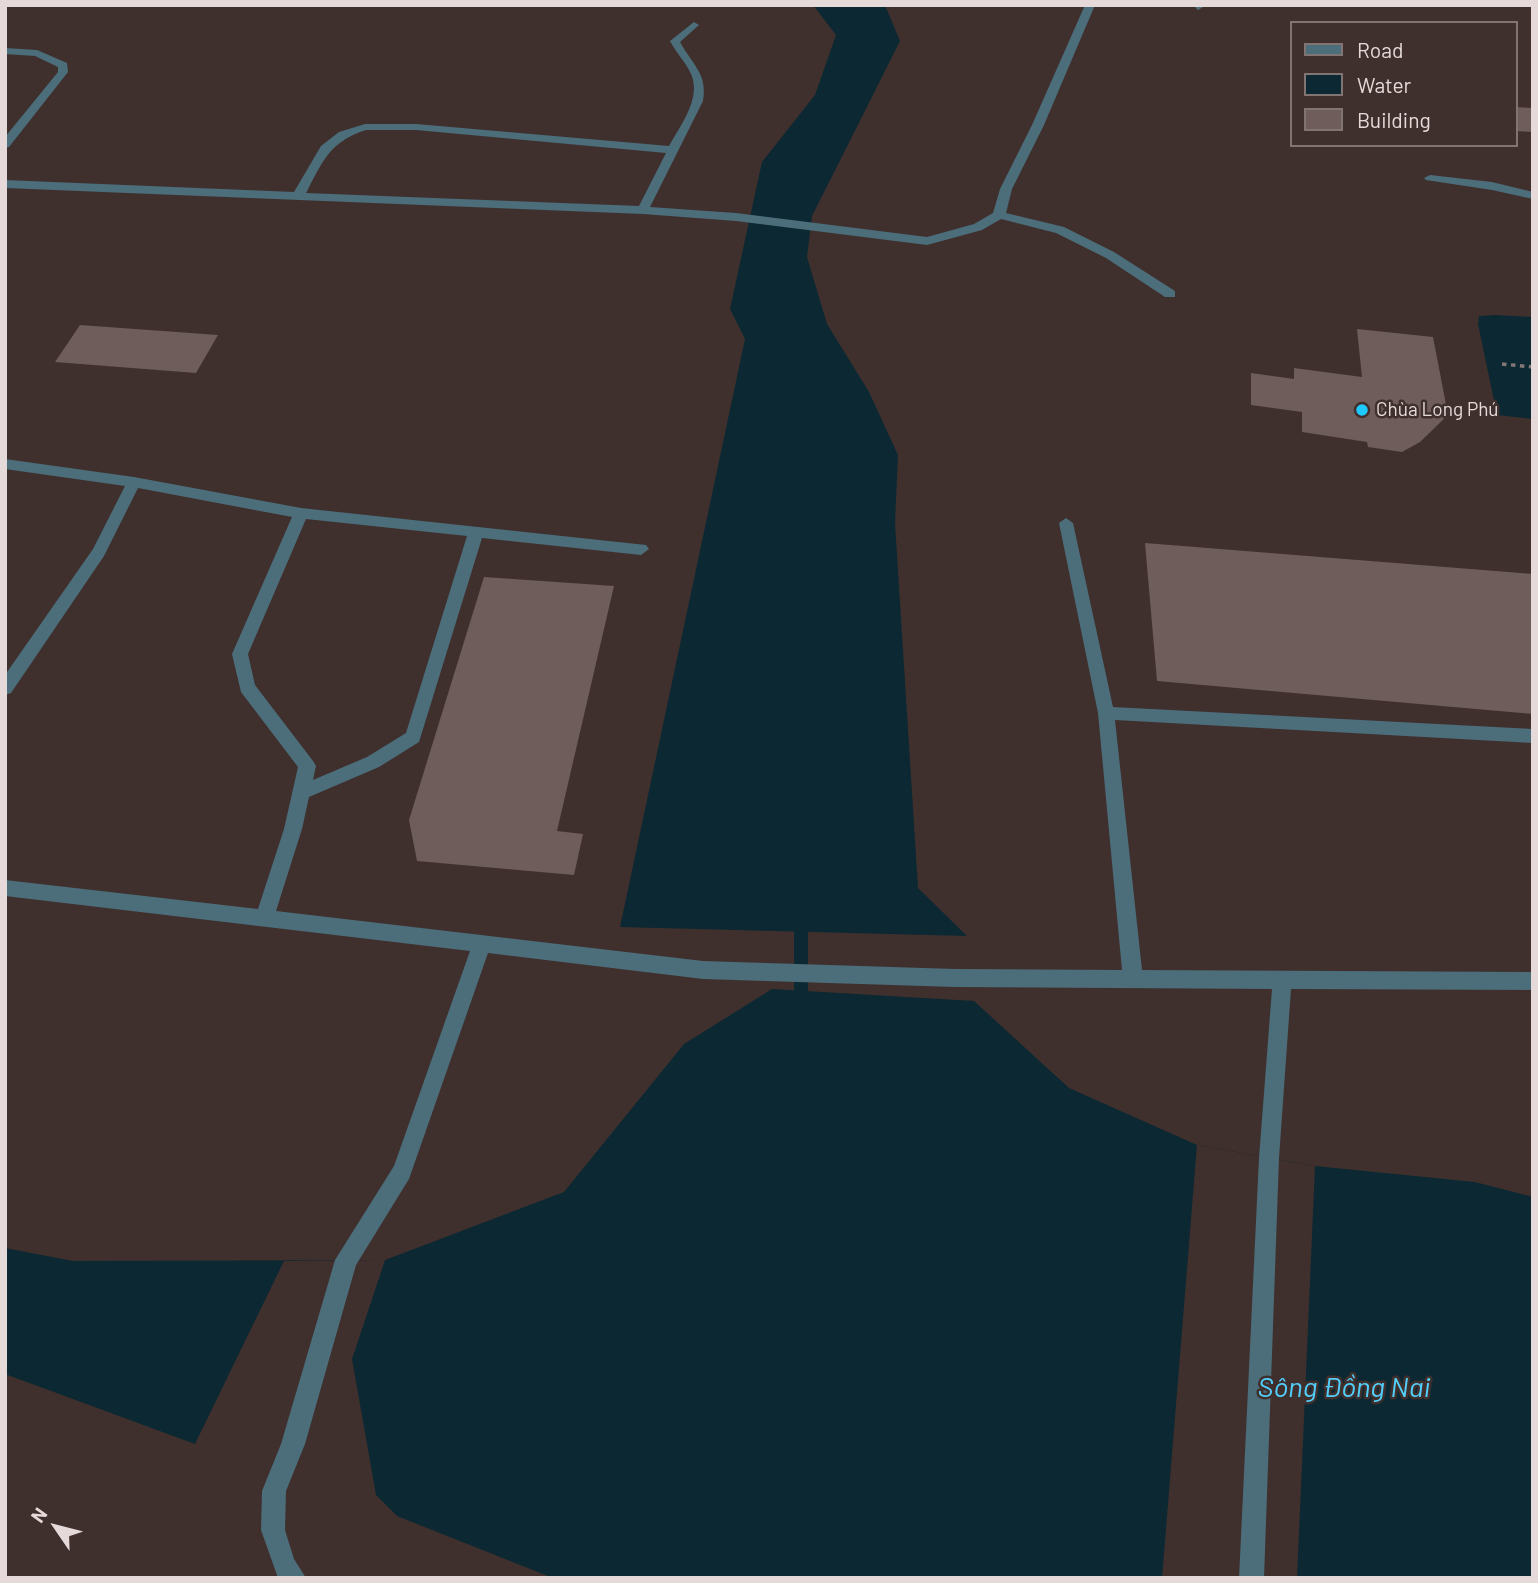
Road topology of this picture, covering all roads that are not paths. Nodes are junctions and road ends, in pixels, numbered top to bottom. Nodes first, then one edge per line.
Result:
1 (1090, 5) edge
2 (694, 25) dead end
3 (5, 51) edge
4 (5, 145) edge
5 (673, 150) junction
6 (1430, 178) dead end
7 (5, 184) edge
8 (299, 194) junction
9 (1533, 196) edge
10 (643, 210) junction
11 (999, 215) junction
12 (1170, 294) dead end
13 (5, 464) edge
14 (134, 482) junction
15 (301, 513) junction
16 (1066, 523) dead end
17 (476, 532) junction
18 (641, 549) dead end
19 (11, 668) edge
20 (5, 688) edge
21 (1106, 713) junction
22 (1533, 736) edge
23 (300, 793) junction
24 (5, 888) edge
25 (264, 918) junction
26 (482, 944) junction
27 (1133, 979) junction
28 (1282, 980) junction
29 (1533, 981) edge
30 (294, 1578) edge
31 (1251, 1578) edge

1 - 11 street
2 - 5 street
3 - 4 street
5 - 8 street
5 - 10 street
6 - 9 street
7 - 8 street
8 - 10 street
10 - 11 street
11 - 12 street
13 - 14 street
14 - 15 street
14 - 19 street
15 - 17 street
15 - 23 street
16 - 21 street
17 - 18 street
17 - 23 street
19 - 20 street
21 - 22 street
21 - 27 street
23 - 25 street
24 - 25 street
25 - 26 street
26 - 27 street
26 - 30 street
27 - 28 street
28 - 29 street
28 - 31 street

